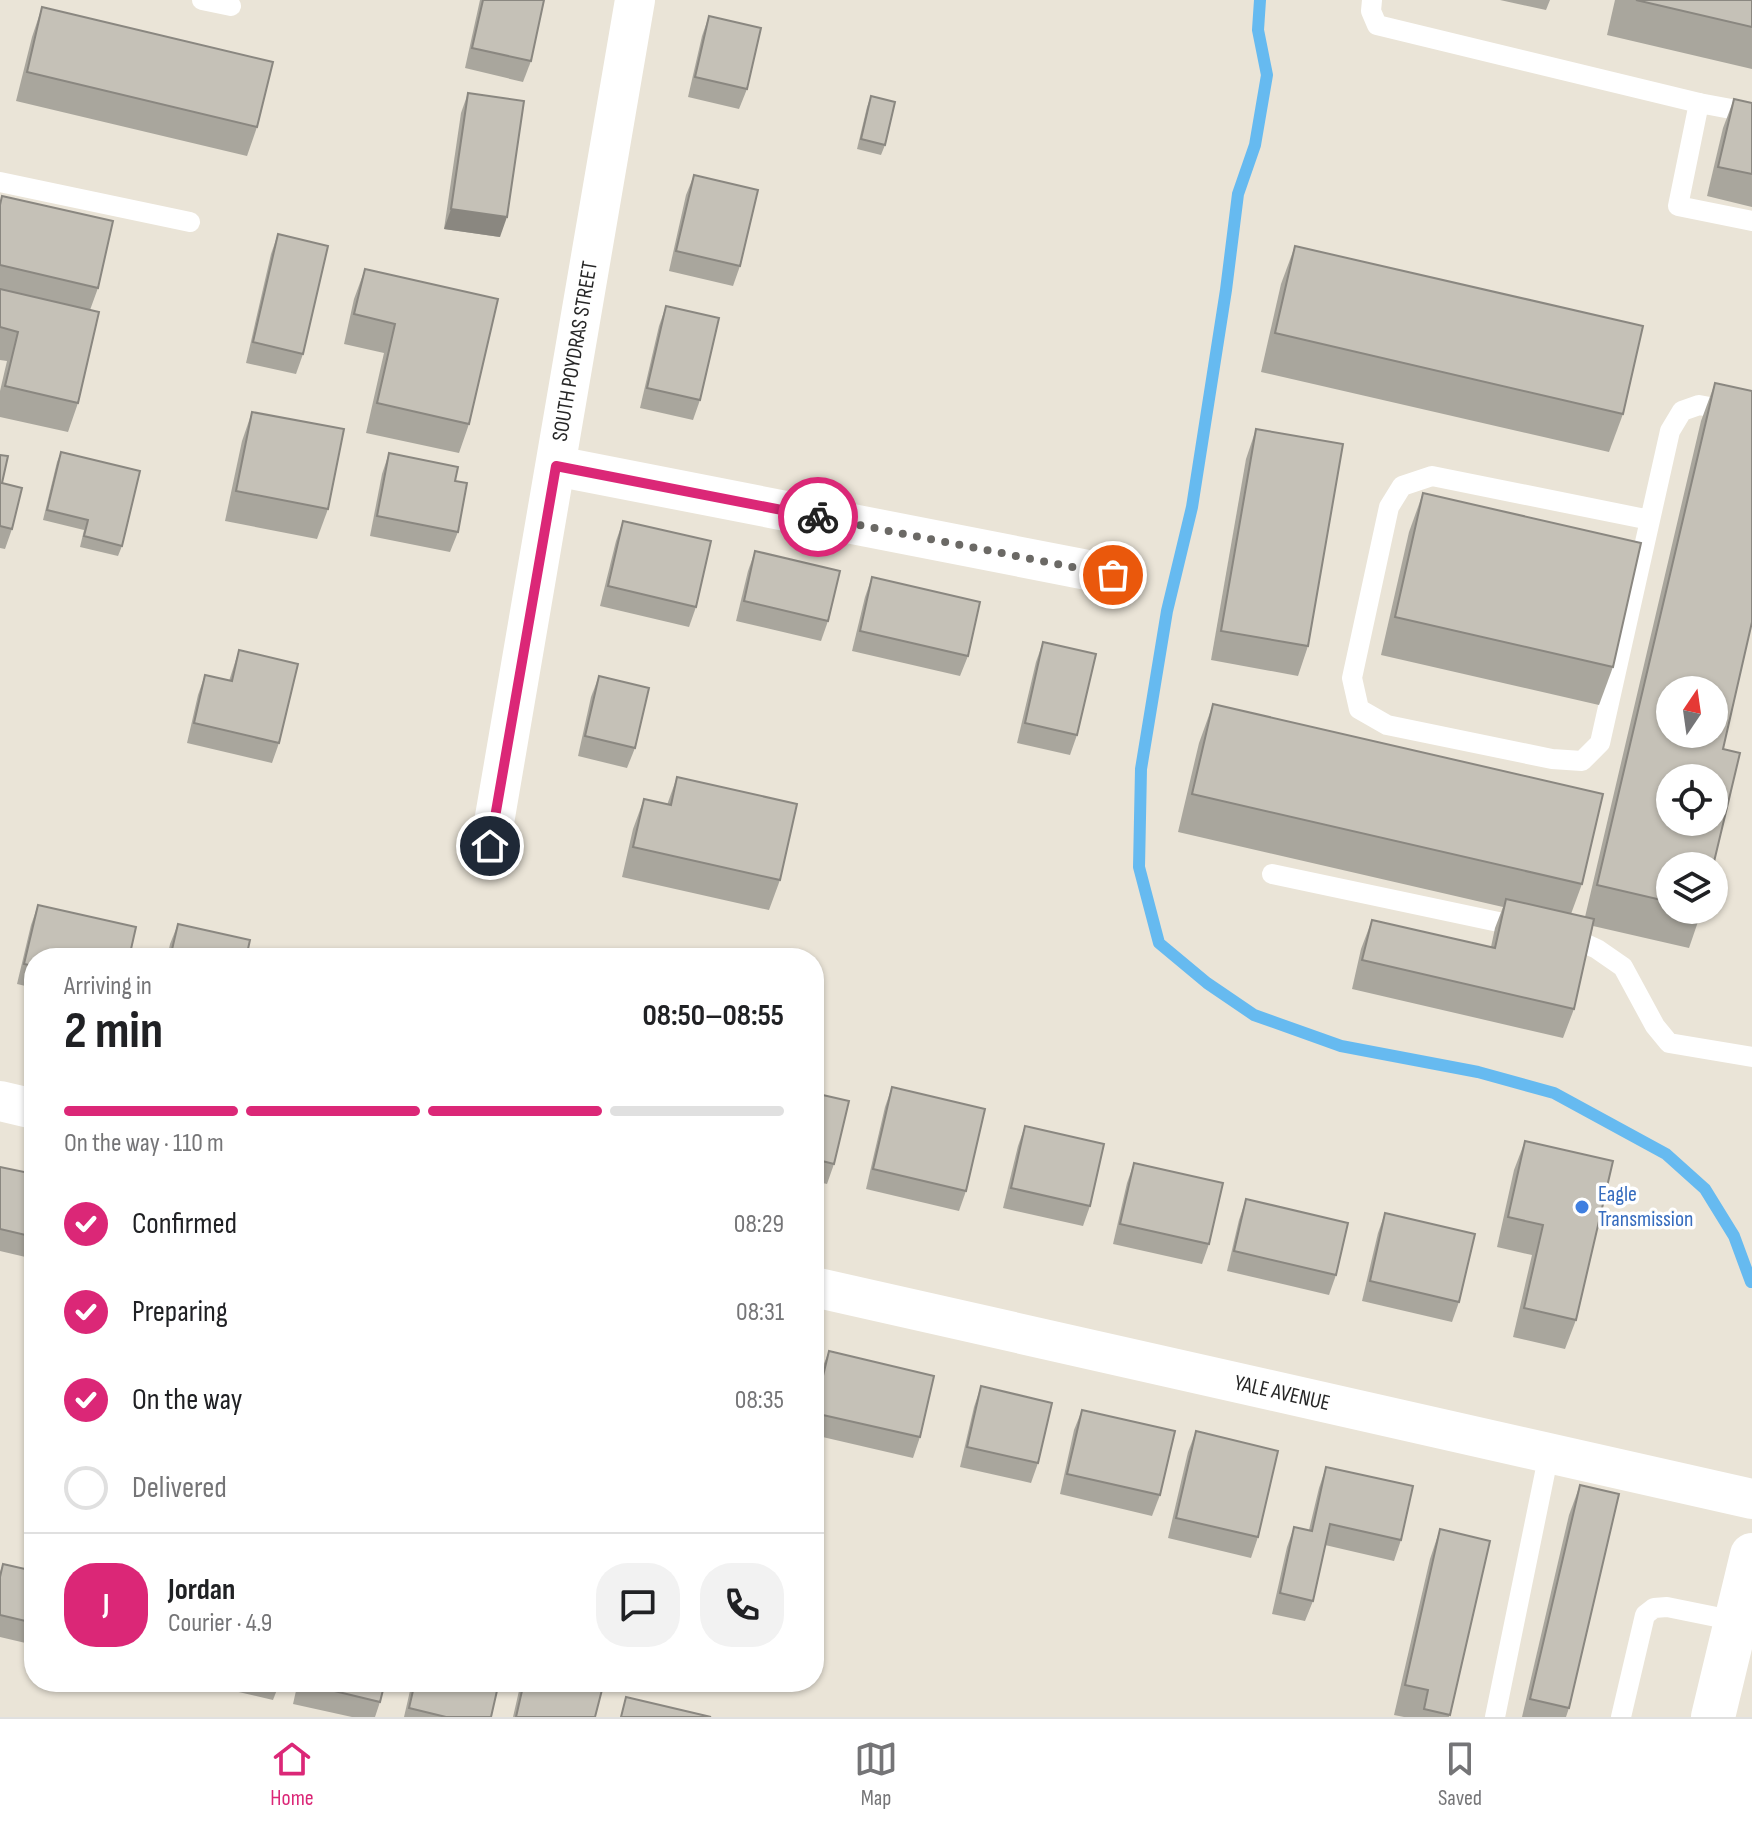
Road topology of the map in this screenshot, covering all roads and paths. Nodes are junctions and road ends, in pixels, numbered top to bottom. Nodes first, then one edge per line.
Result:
1 (202, 0) edge
2 (635, 0) edge
3 (1372, 0) edge
4 (231, 6) dead end
5 (1699, 103) junction
6 (1752, 113) edge
7 (0, 182) edge
8 (1752, 221) edge
9 (190, 222) dead end
10 (1752, 415) edge
11 (556, 466) junction
12 (1650, 520) junction
13 (1113, 575) dead end
14 (490, 846) dead end
15 (1272, 874) dead end
16 (1752, 1057) edge
17 (0, 1101) edge
18 (24, 1107) edge
19 (824, 1289) edge
20 (1549, 1453) junction
21 (1752, 1499) edge
22 (1752, 1555) edge
23 (1736, 1621) junction
24 (1495, 1717) edge
25 (1621, 1717) edge
26 (1713, 1717) edge

1 - 4 lane
2 - 11 street, SOUTH POYDRAS STREET
3 - 5 lane
5 - 6 lane
5 - 8 lane
7 - 9 lane
10 - 12 lane
11 - 13 street
11 - 14 street, SOUTH POYDRAS STREET
12 - 12 lane
15 - 16 lane
17 - 18 street
19 - 20 street, YALE AVENUE
20 - 21 street, YALE AVENUE
20 - 24 lane
22 - 23 main road
23 - 25 lane
23 - 26 main road

